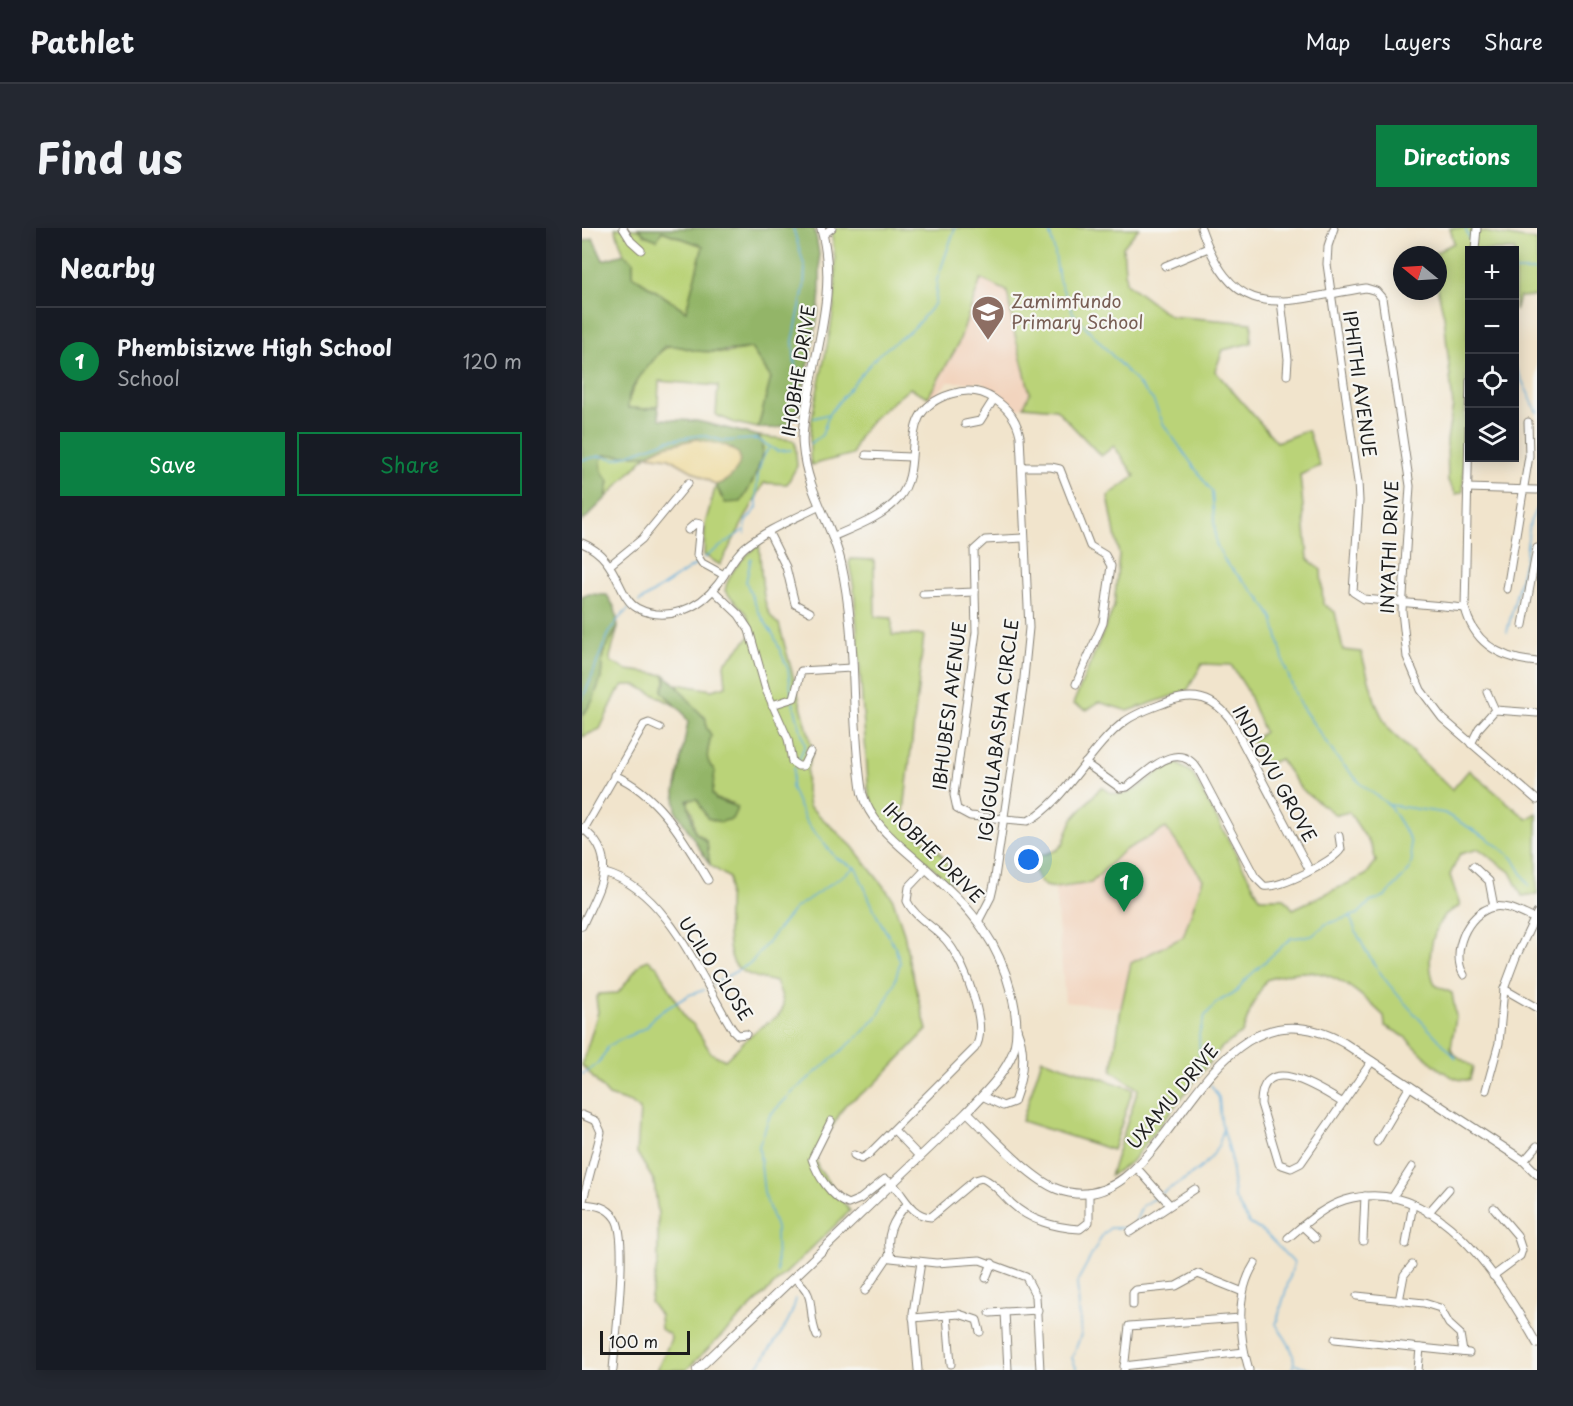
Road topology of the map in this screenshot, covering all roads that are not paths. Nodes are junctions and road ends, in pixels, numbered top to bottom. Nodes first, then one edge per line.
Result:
1 (623, 228) edge
2 (832, 228) edge
3 (1201, 228) edge
4 (1334, 228) edge
5 (1477, 228) edge
6 (822, 231) edge
7 (1475, 246) edge
8 (1208, 248) junction
9 (641, 250) dead end
10 (1165, 266) dead end
11 (1331, 293) junction
12 (1281, 301) junction
13 (1287, 375) dead end
14 (994, 399) junction
15 (1469, 408) edge
16 (1528, 422) dead end
17 (965, 424) dead end
18 (866, 455) dead end
19 (910, 458) junction
20 (1022, 467) junction
21 (688, 483) dead end
22 (1467, 488) junction
23 (1523, 489) junction
24 (1537, 490) edge
25 (818, 507) junction
26 (688, 530) dead end
27 (769, 533) junction
28 (832, 537) junction
29 (1023, 537) junction
30 (582, 543) edge
31 (1537, 548) edge
32 (610, 565) junction
33 (724, 575) junction
34 (1507, 589) dead end
35 (713, 590) junction
36 (975, 592) junction
37 (923, 594) dead end
38 (1402, 603) junction
39 (1465, 608) junction
40 (810, 612) dead end
41 (1523, 626) dead end
42 (1537, 662) edge
43 (851, 668) junction
44 (1076, 684) dead end
45 (1487, 692) dead end
46 (772, 705) junction
47 (1495, 710) junction
48 (1537, 714) edge
49 (660, 728) dead end
50 (1471, 744) junction
51 (810, 752) dead end
52 (1085, 763) junction
53 (614, 775) junction
54 (1537, 800) edge
55 (1004, 821) junction
56 (583, 828) edge
57 (1339, 836) dead end
58 (1473, 866) dead end
59 (926, 869) junction
60 (1309, 869) junction
61 (604, 873) junction
62 (708, 880) dead end
63 (1494, 907) junction
64 (1535, 915) edge
65 (978, 922) junction
66 (582, 926) edge
67 (1464, 975) dead end
68 (1504, 990) junction
69 (1537, 1008) edge
70 (1017, 1028) junction
71 (746, 1034) dead end
72 (1372, 1061) junction
73 (1410, 1086) junction
74 (1486, 1090) dead end
75 (982, 1096) junction
76 (1343, 1103) junction
77 (967, 1112) junction
78 (582, 1115) edge
79 (831, 1122) dead end
80 (894, 1130) junction
81 (1377, 1142) dead end
82 (1537, 1146) edge
83 (854, 1155) dead end
84 (919, 1156) junction
85 (1524, 1161) junction
86 (1136, 1167) junction
87 (1412, 1167) dead end
88 (1537, 1174) edge
89 (892, 1182) junction
90 (1195, 1189) dead end
91 (1449, 1189) dead end
92 (1089, 1193) junction
93 (1365, 1196) junction
94 (1392, 1198) junction
95 (582, 1204) edge
96 (908, 1204) junction
97 (1413, 1204) junction
98 (1170, 1205) junction
99 (1494, 1208) dead end
100 (1428, 1213) junction
101 (1302, 1226) junction
102 (1130, 1232) dead end
103 (1288, 1238) dead end
104 (1315, 1238) dead end
105 (1363, 1241) dead end
106 (1406, 1244) dead end
107 (890, 1254) junction
108 (921, 1262) junction
109 (992, 1263) junction
110 (1255, 1263) dead end
111 (1412, 1265) dead end
112 (1493, 1276) junction
113 (794, 1278) junction
114 (986, 1278) dead end
115 (865, 1291) dead end
116 (1243, 1292) junction
117 (1357, 1296) dead end
118 (1399, 1301) junction
119 (1132, 1305) dead end
120 (1038, 1311) junction
121 (1005, 1312) junction
122 (990, 1313) dead end
123 (946, 1315) junction
124 (913, 1318) junction
125 (1241, 1318) junction
126 (980, 1332) dead end
127 (817, 1336) dead end
128 (1335, 1339) dead end
129 (1537, 1344) edge
130 (1420, 1348) junction
131 (1244, 1352) junction
132 (951, 1364) dead end
133 (1124, 1368) edge
134 (613, 1370) edge
135 (697, 1370) edge
136 (918, 1370) edge
137 (1008, 1370) edge
138 (1040, 1370) edge
139 (1249, 1370) edge
140 (1418, 1370) edge

1 - 9 street
2 - 6 street
3 - 8 street
4 - 11 street, IPHITHI AVENUE
5 - 7 street
6 - 25 street, IHOBHE DRIVE
8 - 10 street
8 - 12 street
11 - 12 street
11 - 38 street, IPHITHI AVENUE
11 - 38 street, INYATHI DRIVE
12 - 13 street
14 - 17 street
14 - 19 street
14 - 20 street, IGUGULABASHA CIRCLE
15 - 22 street
16 - 23 street
18 - 19 street
19 - 28 street
20 - 29 street, IGUGULABASHA CIRCLE
20 - 44 street
21 - 32 street
22 - 23 street
22 - 39 street
23 - 24 street
23 - 34 street
25 - 27 street
25 - 28 street, IHOBHE DRIVE
26 - 33 street
27 - 33 street
27 - 40 street
28 - 43 street, IHOBHE DRIVE
29 - 36 street, IBHUBESI AVENUE
29 - 55 street, IGUGULABASHA CIRCLE
30 - 32 street
31 - 41 street
32 - 35 street
33 - 35 street
35 - 46 street
36 - 37 street
36 - 55 street, IBHUBESI AVENUE
38 - 39 street
38 - 50 street, INYATHI DRIVE
39 - 42 street
43 - 46 street
43 - 59 street, IHOBHE DRIVE
45 - 47 street
46 - 51 street
47 - 48 street
47 - 50 street
49 - 53 street
50 - 54 street, INYATHI DRIVE
52 - 55 street, INDLOVU GROVE
52 - 60 street
52 - 60 street, INDLOVU GROVE
53 - 56 street
53 - 62 street
55 - 65 street, IGUGULABASHA CIRCLE
56 - 61 street
57 - 60 street
58 - 63 street
59 - 65 street, IHOBHE DRIVE
59 - 80 street
61 - 66 street
61 - 71 street, UCILO CLOSE
63 - 64 street
63 - 67 street
64 - 68 street
65 - 70 street, IHOBHE DRIVE
68 - 69 street
68 - 74 street
70 - 75 street, IHOBHE DRIVE
70 - 75 street
72 - 73 street, UXAMU DRIVE
72 - 76 street
72 - 86 street, UXAMU DRIVE
73 - 81 street
73 - 85 street, UXAMU DRIVE
75 - 77 street, IHOBHE DRIVE
76 - 76 street
77 - 84 street, IHOBHE DRIVE
77 - 92 street, UXAMU DRIVE
78 - 95 street
79 - 89 street
80 - 83 street
80 - 84 street
82 - 85 street
84 - 89 street, IHOBHE DRIVE
85 - 88 street, UXAMU DRIVE
86 - 92 street, UXAMU DRIVE
86 - 98 street
87 - 94 street
89 - 96 street
89 - 113 street, IHOBHE DRIVE
90 - 98 street
91 - 100 street
92 - 96 street
93 - 94 street
93 - 101 street
93 - 105 street
94 - 97 street
95 - 134 street
96 - 107 street
97 - 100 street
97 - 106 street
98 - 102 street
99 - 112 street
100 - 112 street
101 - 103 street
101 - 104 street
107 - 108 street
107 - 115 street
108 - 109 street
108 - 124 street
109 - 114 street
109 - 120 street
110 - 116 street
111 - 118 street
112 - 129 street
113 - 127 street
113 - 135 street, IHOBHE DRIVE
116 - 119 street
116 - 125 street
117 - 118 street
118 - 130 street
120 - 121 street
120 - 138 street
121 - 122 street
121 - 137 street
123 - 124 street
123 - 126 street
123 - 132 street
124 - 136 street
125 - 131 street
125 - 133 street
128 - 130 street
130 - 140 street
131 - 133 street
131 - 139 street

